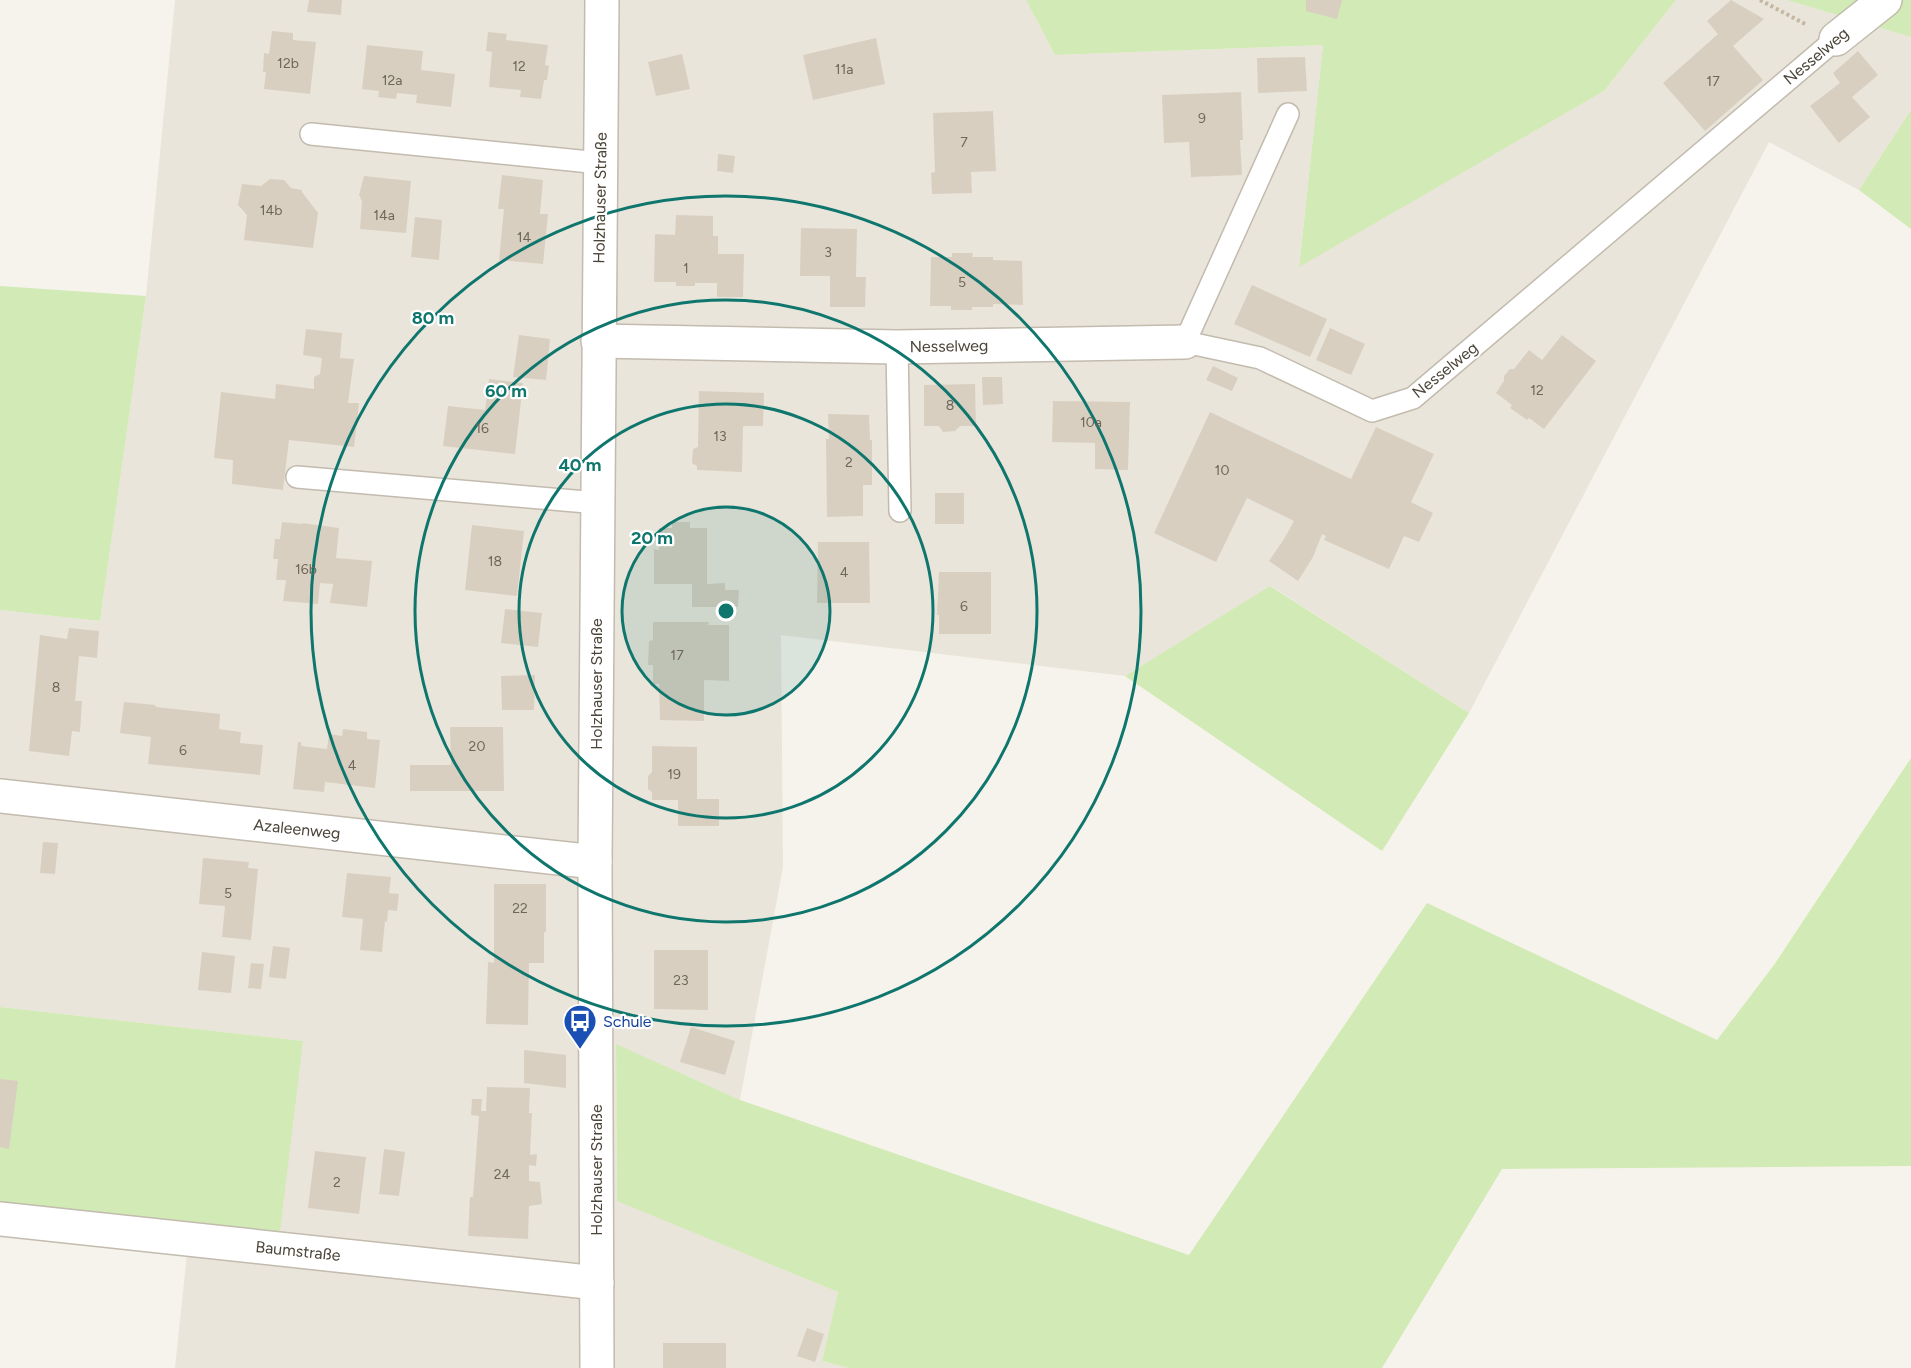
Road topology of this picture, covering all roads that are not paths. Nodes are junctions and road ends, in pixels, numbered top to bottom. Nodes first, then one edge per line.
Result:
1 (602, 0) edge
2 (1885, 0) edge
3 (1836, 39) joint
4 (1288, 114) dead end
5 (311, 134) dead end
6 (600, 163) junction
7 (598, 342) junction
8 (1185, 342) junction
9 (897, 347) junction
10 (297, 477) dead end
11 (598, 503) junction
12 (900, 511) dead end
13 (0, 796) edge
14 (595, 862) junction
15 (0, 1219) edge
16 (597, 1282) junction
17 (597, 1368) edge

1 - 6 street, Holzhauser Straße
2 - 3 street, Nesselweg
3 - 8 lane, Nesselweg
4 - 8 lane
5 - 6 lane
6 - 7 street, Holzhauser Straße
7 - 9 street, Nesselweg
7 - 11 street, Holzhauser Straße
8 - 9 street, Nesselweg
9 - 12 lane, Nesselweg
10 - 11 lane
11 - 14 street, Holzhauser Straße
13 - 14 street, Azaleenweg
14 - 16 street, Holzhauser Straße
15 - 16 street, Baumstraße
16 - 17 street, Holzhauser Straße

